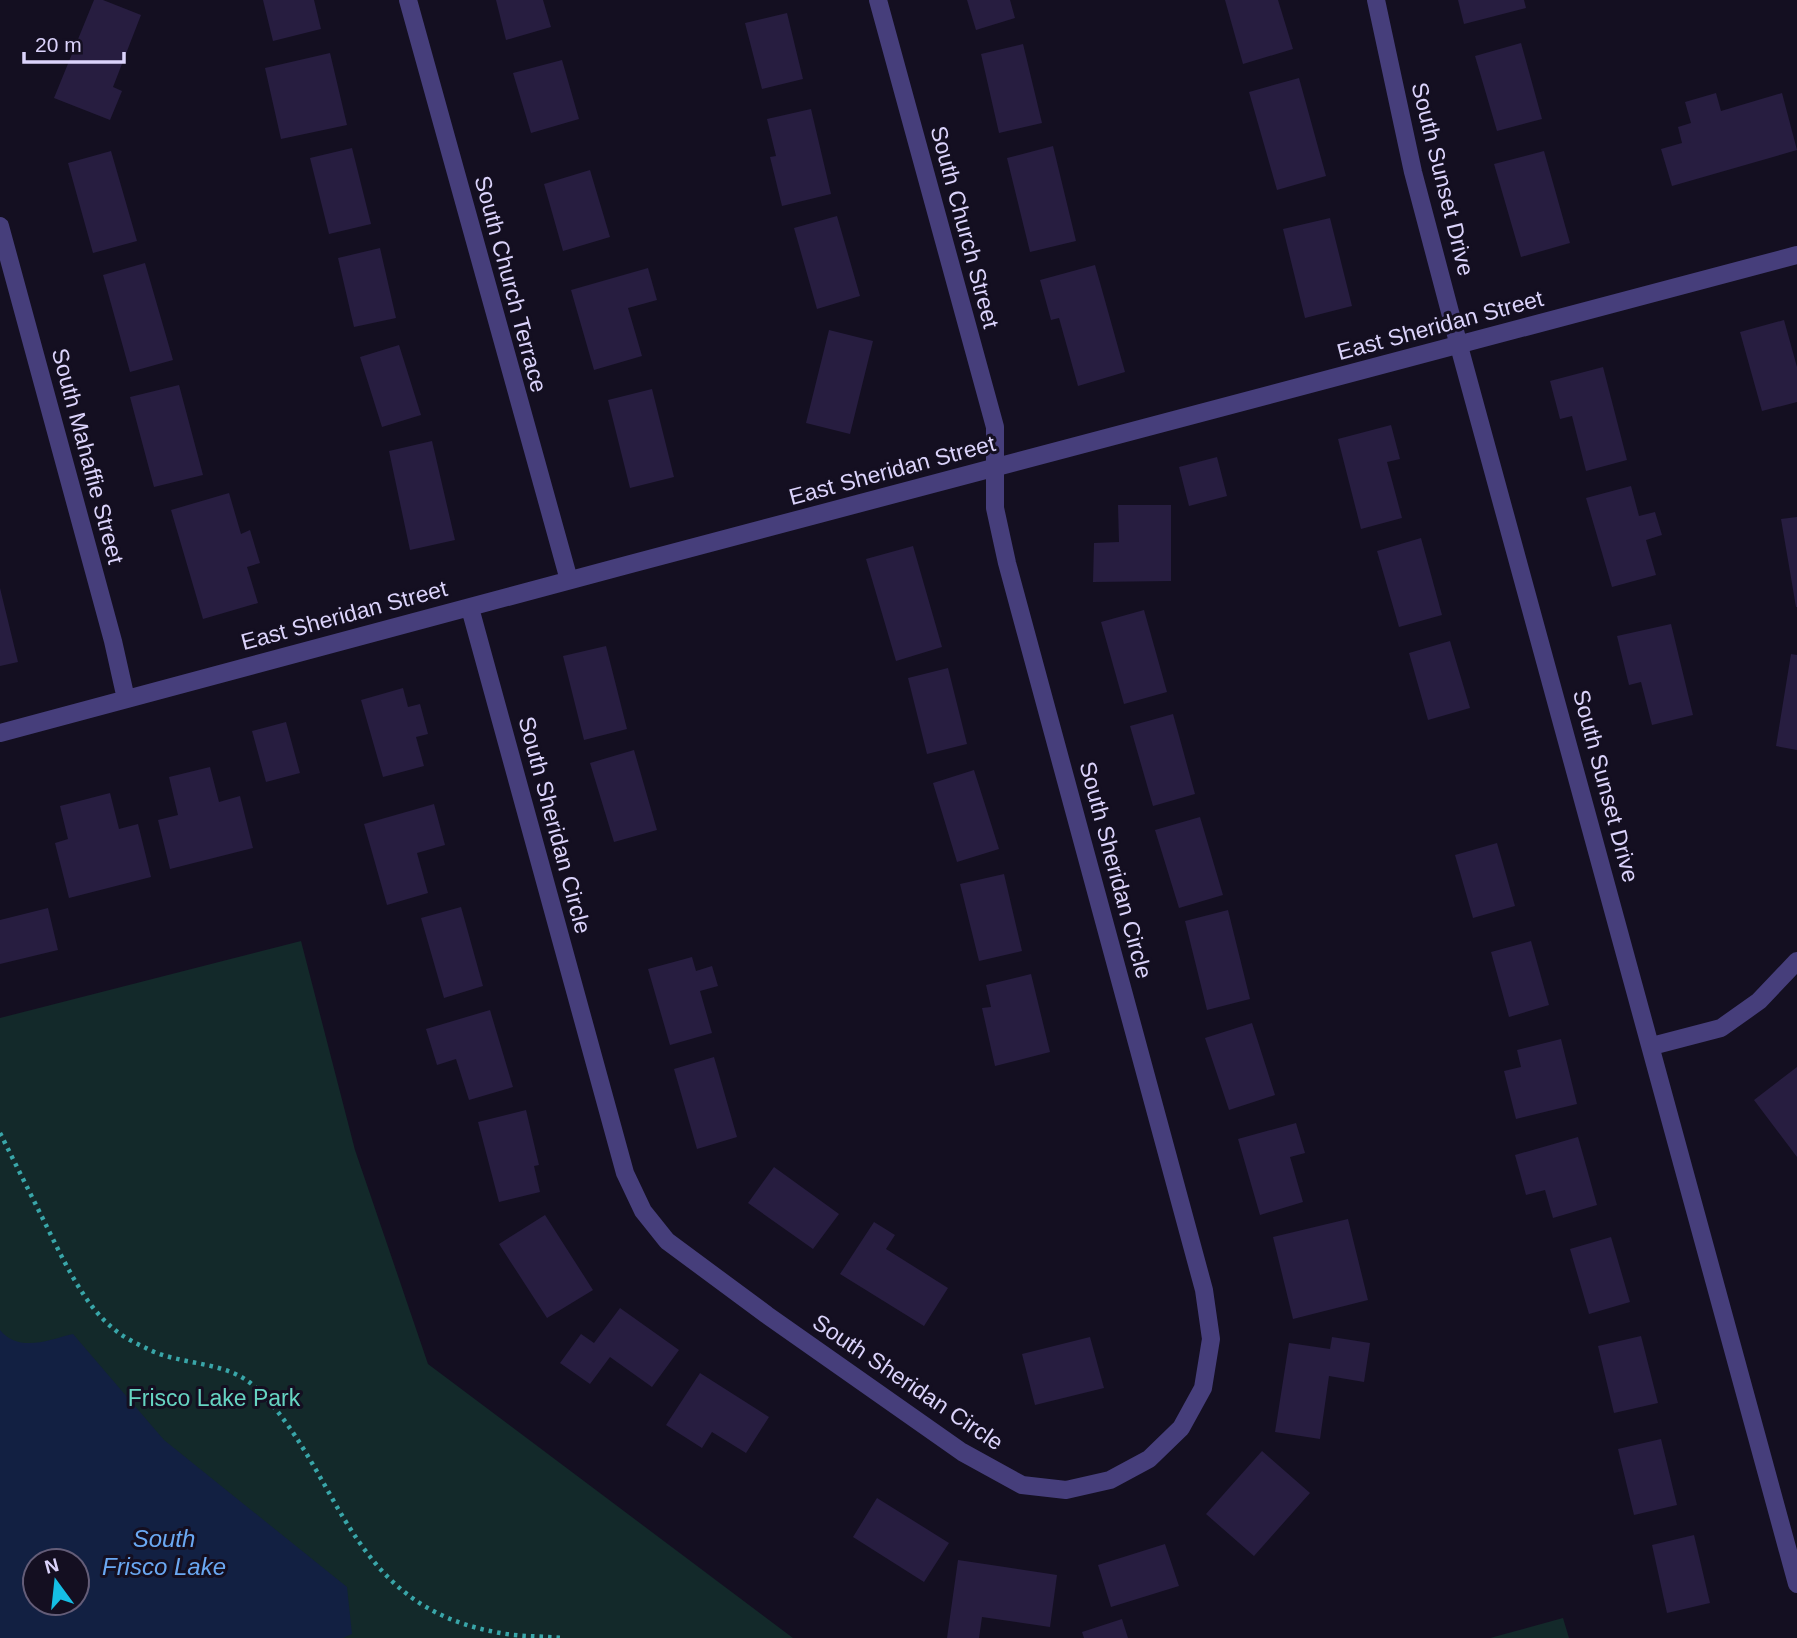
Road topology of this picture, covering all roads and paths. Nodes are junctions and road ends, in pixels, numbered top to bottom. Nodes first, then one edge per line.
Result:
1 (408, 0) edge
2 (878, 0) edge
3 (1376, 0) edge
4 (0, 226) edge
5 (1797, 255) edge
6 (1459, 346) junction
7 (995, 469) junction
8 (569, 580) junction
9 (470, 608) junction
10 (126, 699) junction
11 (0, 733) edge
12 (1797, 961) edge
13 (1652, 1046) junction
14 (0, 1133) edge
15 (1790, 1527) edge
16 (1797, 1584) edge
17 (564, 1638) edge

1 - 8 street, South Church Terrace
2 - 7 street, South Church Street
3 - 6 street, South Sunset Drive
4 - 10 street, South Mahaffie Street
5 - 6 street, East Sheridan Street
6 - 7 street, East Sheridan Street
6 - 13 street, South Sunset Drive
7 - 8 street, East Sheridan Street
7 - 9 street, South Sheridan Circle
8 - 9 street, East Sheridan Street
9 - 10 street, East Sheridan Street
10 - 11 street, East Sheridan Street
12 - 13 street
13 - 15 street, South Sunset Drive
14 - 17 path
15 - 16 street, South Sunset Drive

